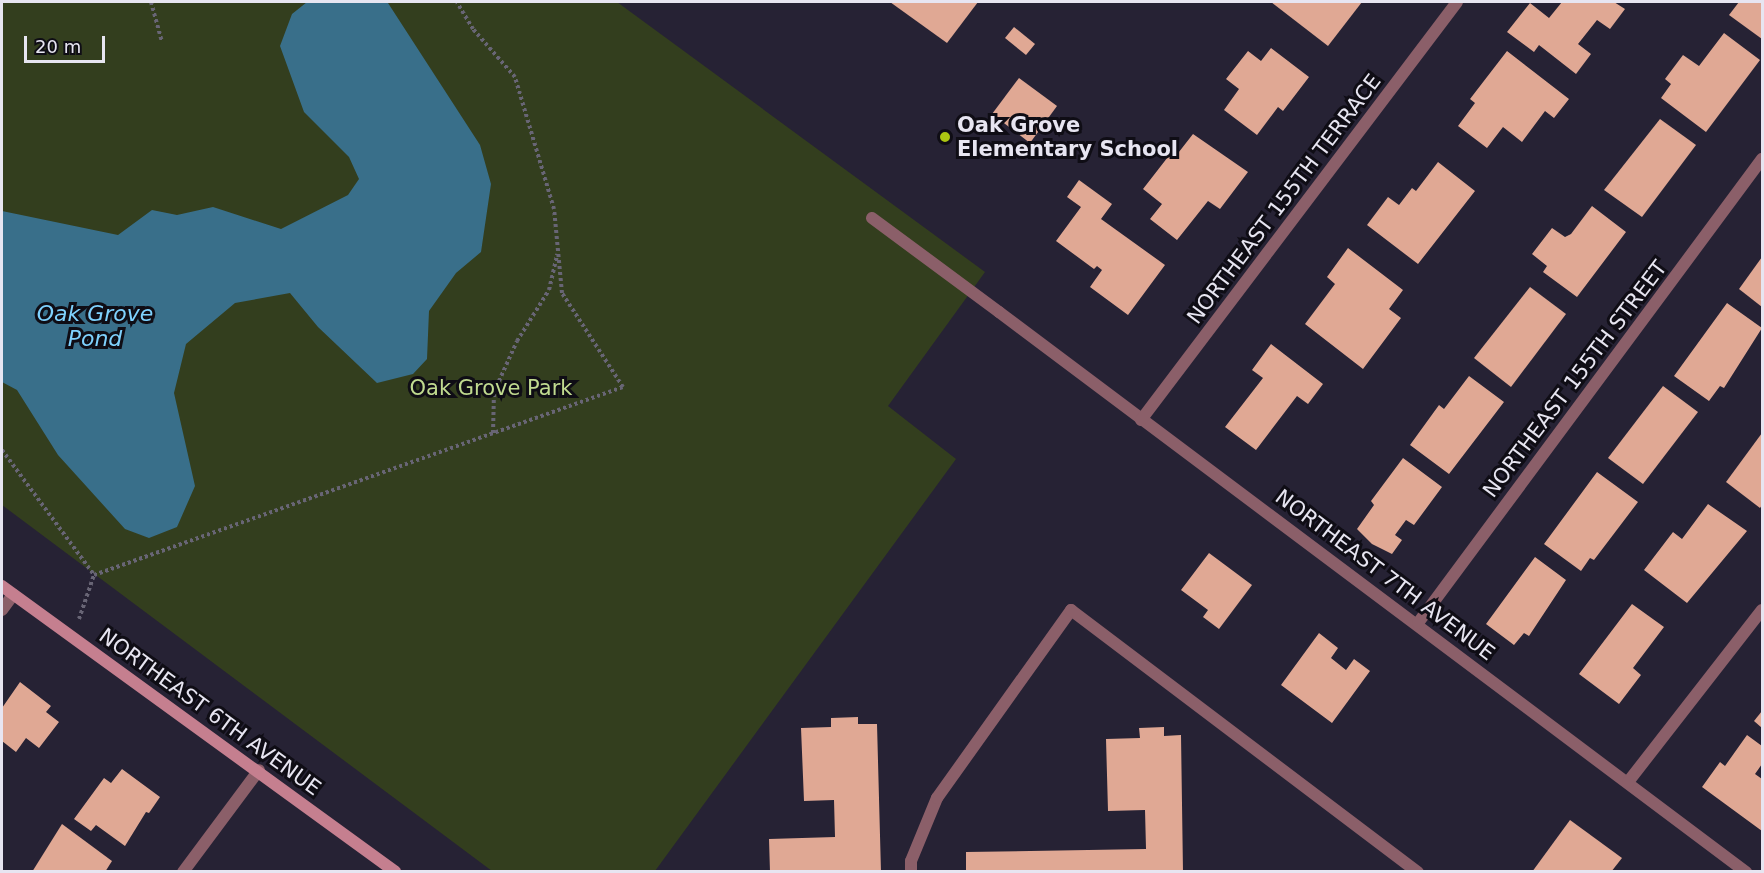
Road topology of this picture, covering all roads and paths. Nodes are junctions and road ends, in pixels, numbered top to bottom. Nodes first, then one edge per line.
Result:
1 (151, 2) edge
2 (458, 2) edge
3 (1457, 2) edge
4 (162, 42) dead end
5 (1762, 159) edge
6 (872, 218) dead end
7 (558, 253) junction
8 (1141, 420) junction
9 (493, 433) junction
10 (2, 450) edge
11 (94, 575) junction
12 (2, 586) edge
13 (13, 595) junction
14 (2, 610) edge
15 (1762, 610) edge
16 (1418, 623) junction
17 (72, 637) junction
18 (259, 770) junction
19 (1628, 782) junction
20 (183, 872) edge
21 (395, 872) edge
22 (911, 872) edge
23 (1418, 872) edge
24 (1746, 872) edge

1 - 4 path
2 - 7 path
3 - 8 street, NORTHEAST 155TH TERRACE
5 - 16 street, NORTHEAST 155TH STREET
6 - 8 street, NORTHEAST 7TH AVENUE
7 - 9 path
7 - 9 path
8 - 16 street, NORTHEAST 7TH AVENUE
9 - 11 path
10 - 11 path
11 - 17 path
12 - 13 main road, NORTHEAST 6TH AVENUE
13 - 14 street
13 - 17 main road, NORTHEAST 6TH AVENUE
15 - 19 street
16 - 19 street, NORTHEAST 7TH AVENUE
17 - 18 main road, NORTHEAST 6TH AVENUE
18 - 20 street
18 - 21 main road, NORTHEAST 6TH AVENUE
19 - 24 street, NORTHEAST 7TH AVENUE
22 - 23 street

